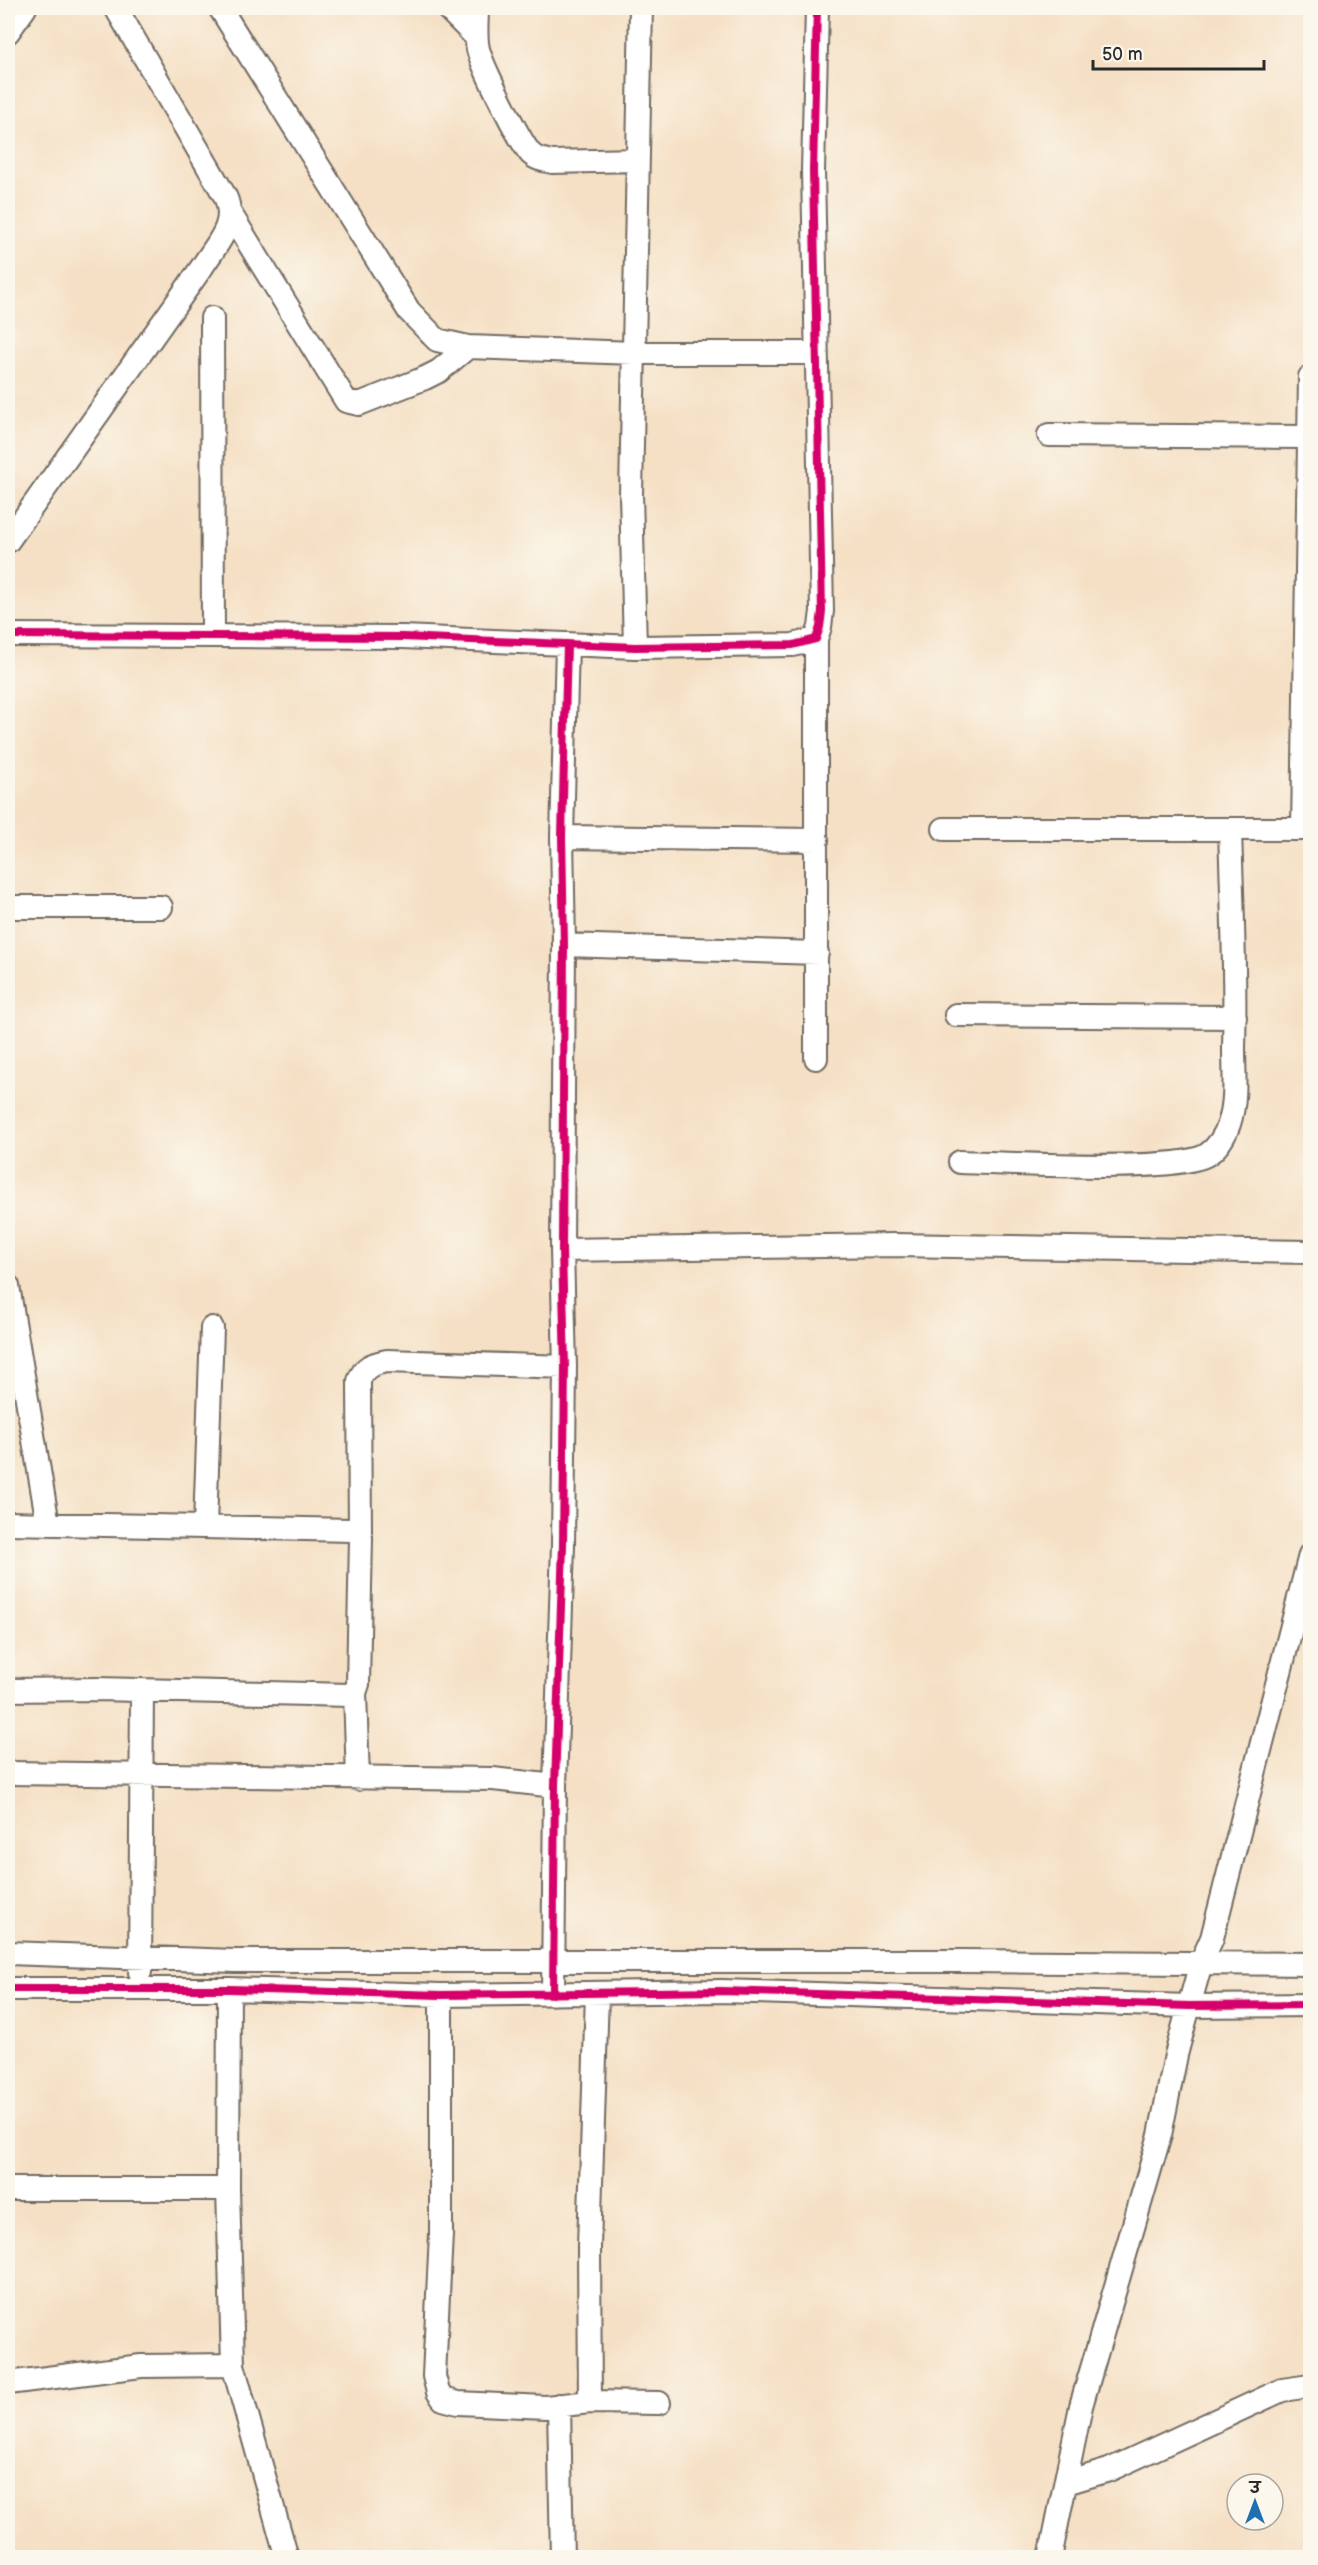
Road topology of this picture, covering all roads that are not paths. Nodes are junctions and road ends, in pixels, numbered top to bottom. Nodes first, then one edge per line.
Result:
1 (25, 8) edge
2 (116, 8) edge
3 (220, 8) edge
4 (447, 8) edge
5 (477, 8) edge
6 (641, 8) edge
7 (817, 8) edge
8 (8, 33) edge
9 (476, 37) junction
10 (637, 160) junction
11 (230, 213) junction
12 (212, 318) dead end
13 (468, 347) junction
14 (635, 353) junction
15 (815, 353) junction
16 (1311, 377) edge
17 (1049, 435) dead end
18 (1310, 437) edge
19 (8, 541) edge
20 (8, 634) edge
21 (213, 634) junction
22 (816, 639) junction
23 (567, 644) junction
24 (635, 647) junction
25 (944, 829) dead end
26 (1230, 829) junction
27 (1307, 829) edge
28 (562, 837) junction
29 (817, 840) junction
30 (8, 907) edge
31 (160, 907) dead end
32 (564, 945) junction
33 (817, 953) junction
34 (956, 1015) dead end
35 (1235, 1017) junction
36 (816, 1058) dead end
37 (960, 1161) dead end
38 (562, 1250) junction
39 (1311, 1252) edge
40 (8, 1286) edge
41 (212, 1328) dead end
42 (565, 1367) junction
43 (8, 1524) edge
44 (48, 1524) junction
45 (205, 1526) junction
46 (360, 1533) junction
47 (1311, 1555) edge
48 (8, 1690) edge
49 (142, 1691) junction
50 (355, 1693) junction
51 (8, 1773) edge
52 (142, 1777) junction
53 (358, 1779) junction
54 (555, 1786) junction
55 (8, 1953) edge
56 (140, 1958) junction
57 (554, 1961) junction
58 (1202, 1963) junction
59 (1311, 1964) edge
60 (8, 1989) edge
61 (140, 1989) junction
62 (229, 1989) junction
63 (597, 1993) junction
64 (553, 1994) junction
65 (441, 1995) junction
66 (1311, 2005) edge
67 (1189, 2006) junction
68 (8, 2189) edge
69 (228, 2189) junction
70 (233, 2365) junction
71 (8, 2383) edge
72 (1311, 2386) edge
73 (590, 2402) junction
74 (659, 2403) dead end
75 (559, 2405) junction
76 (1066, 2482) junction
77 (287, 2558) edge
78 (562, 2558) edge
79 (1050, 2558) edge

1 - 8 street
2 - 11 street
3 - 13 street
4 - 9 street
5 - 9 street
6 - 10 street
7 - 15 street
9 - 10 street
10 - 14 street
11 - 13 street
11 - 19 street
12 - 21 street
13 - 14 street
14 - 15 street
14 - 24 street
15 - 22 street
16 - 18 street
17 - 18 street
18 - 27 street
20 - 21 street
21 - 23 street
22 - 24 street
22 - 29 street
23 - 24 street
23 - 28 street
25 - 26 street
26 - 27 street
26 - 35 street
28 - 29 street
28 - 32 street
29 - 33 street
30 - 31 street
32 - 33 street
32 - 38 street
33 - 36 street
34 - 35 street
35 - 37 street
38 - 39 street
38 - 42 street
40 - 44 street
41 - 45 street
42 - 46 street
42 - 54 street
43 - 44 street
44 - 45 street
45 - 46 street
46 - 50 street
47 - 58 street
48 - 49 street
49 - 50 street
49 - 52 street
50 - 53 street
51 - 52 street
52 - 53 street
52 - 56 street
53 - 54 street
54 - 57 street
55 - 56 street
56 - 57 street
56 - 61 street
57 - 58 street
57 - 64 street
58 - 59 street
58 - 67 street
60 - 61 street
61 - 62 street
62 - 65 street
62 - 69 street
63 - 64 street
63 - 67 street
63 - 73 street
64 - 65 street
65 - 75 street
66 - 67 street
67 - 76 street
68 - 69 street
69 - 70 street
70 - 71 street
70 - 77 street
72 - 76 street
73 - 74 street
73 - 75 street
75 - 78 street
76 - 79 street

